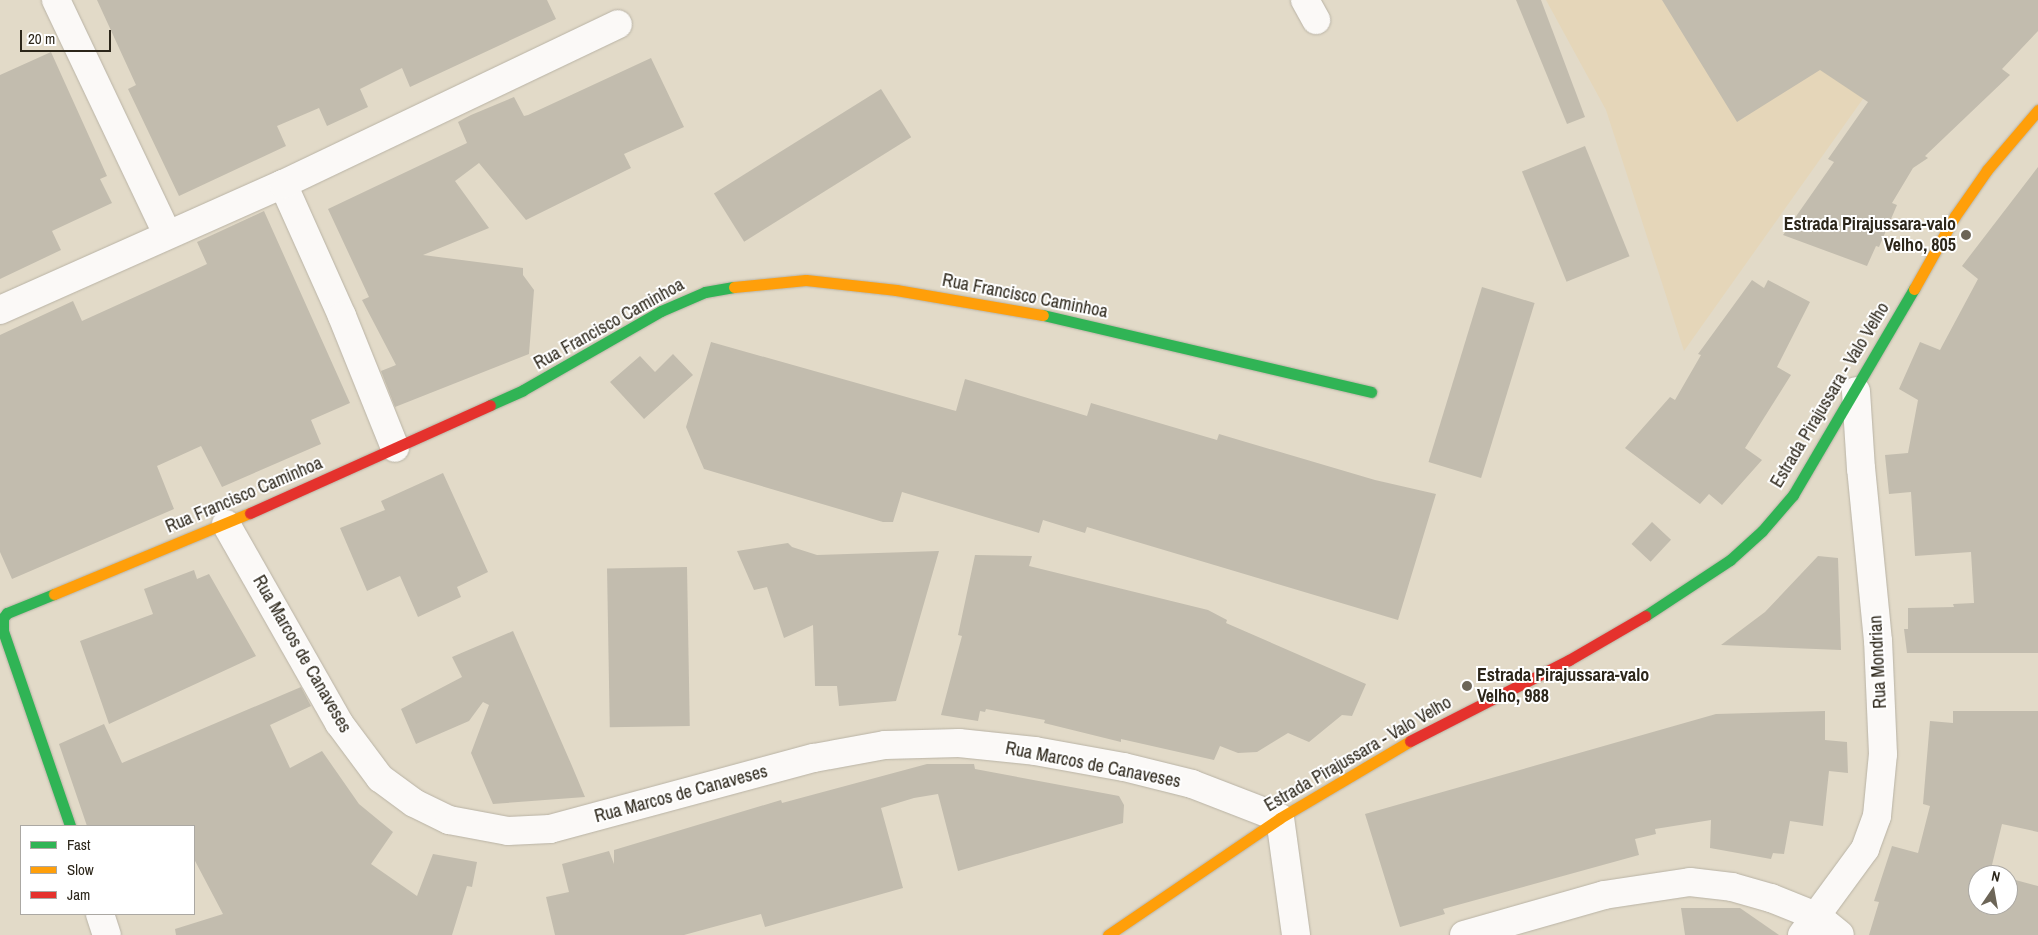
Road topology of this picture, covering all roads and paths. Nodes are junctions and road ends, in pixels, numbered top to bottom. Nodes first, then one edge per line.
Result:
1 (56, 0) edge
2 (618, 24) dead end
3 (2038, 110) edge
4 (283, 184) junction
5 (167, 234) junction
6 (0, 310) edge
7 (1856, 391) junction
8 (1371, 392) dead end
9 (395, 448) junction
10 (226, 524) junction
11 (1280, 818) junction
12 (70, 825) edge
13 (100, 915) edge
14 (1810, 926) edge
15 (107, 935) edge
16 (1108, 935) edge
17 (1296, 935) edge
18 (1464, 935) edge
19 (1840, 935) edge

1 - 5 street
2 - 4 street
3 - 7 street, Estrada Pirajussara - Valo Velho
4 - 5 street
4 - 9 street
5 - 6 street
7 - 11 street, Estrada Pirajussara - Valo Velho
7 - 14 street, Rua Mondrian
8 - 9 street, Rua Francisco Caminhoa
9 - 10 street, Rua Francisco Caminhoa
10 - 11 street, Rua Marcos de Canaveses
10 - 12 street, Rua Francisco Caminhoa
11 - 16 street, Estrada Pirajussara - Valo Velho
11 - 17 street
13 - 15 street
14 - 18 street
14 - 19 street

